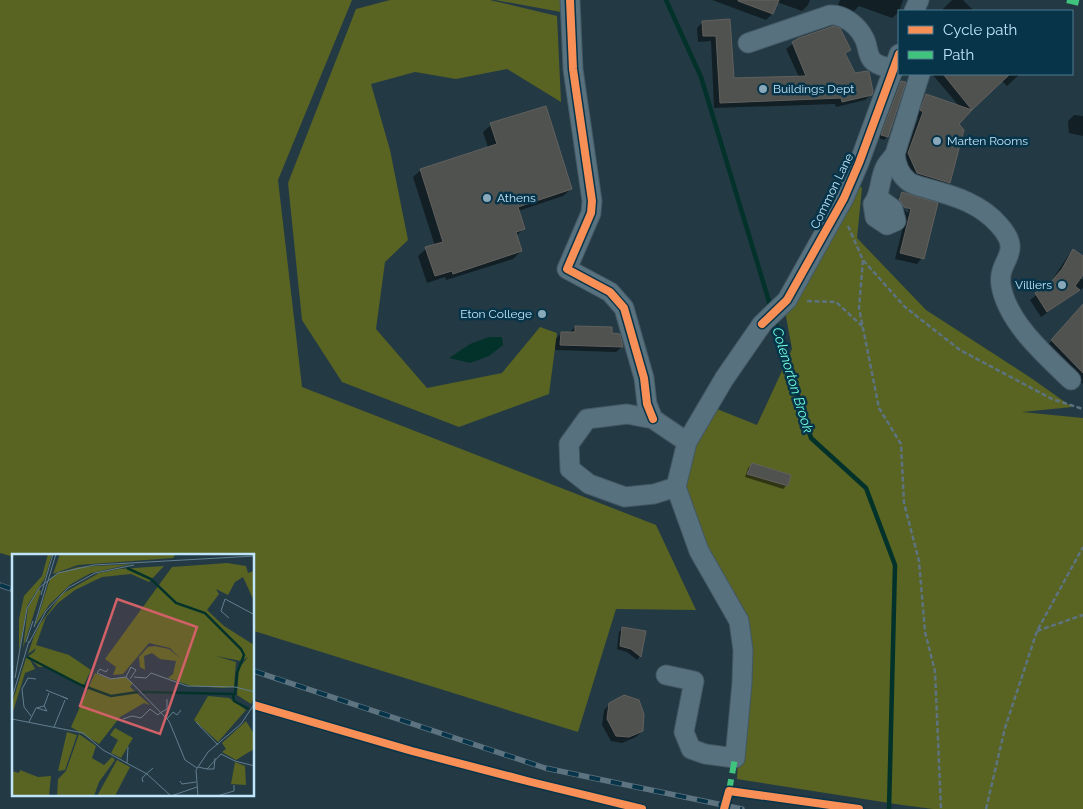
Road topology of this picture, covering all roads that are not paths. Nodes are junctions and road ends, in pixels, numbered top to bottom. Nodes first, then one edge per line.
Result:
1 (570, 0) edge
2 (748, 43) dead end
3 (897, 62) edge
4 (920, 75) edge
5 (895, 154) junction
6 (878, 198) dead end
7 (1071, 380) dead end
8 (653, 419) junction
9 (687, 442) junction
10 (676, 487) junction
11 (666, 675) dead end

1 - 8 street
2 - 3 street
3 - 9 street, Common Lane
4 - 5 street
5 - 6 street
5 - 7 street
8 - 9 street
8 - 10 street
9 - 10 street
10 - 11 street

